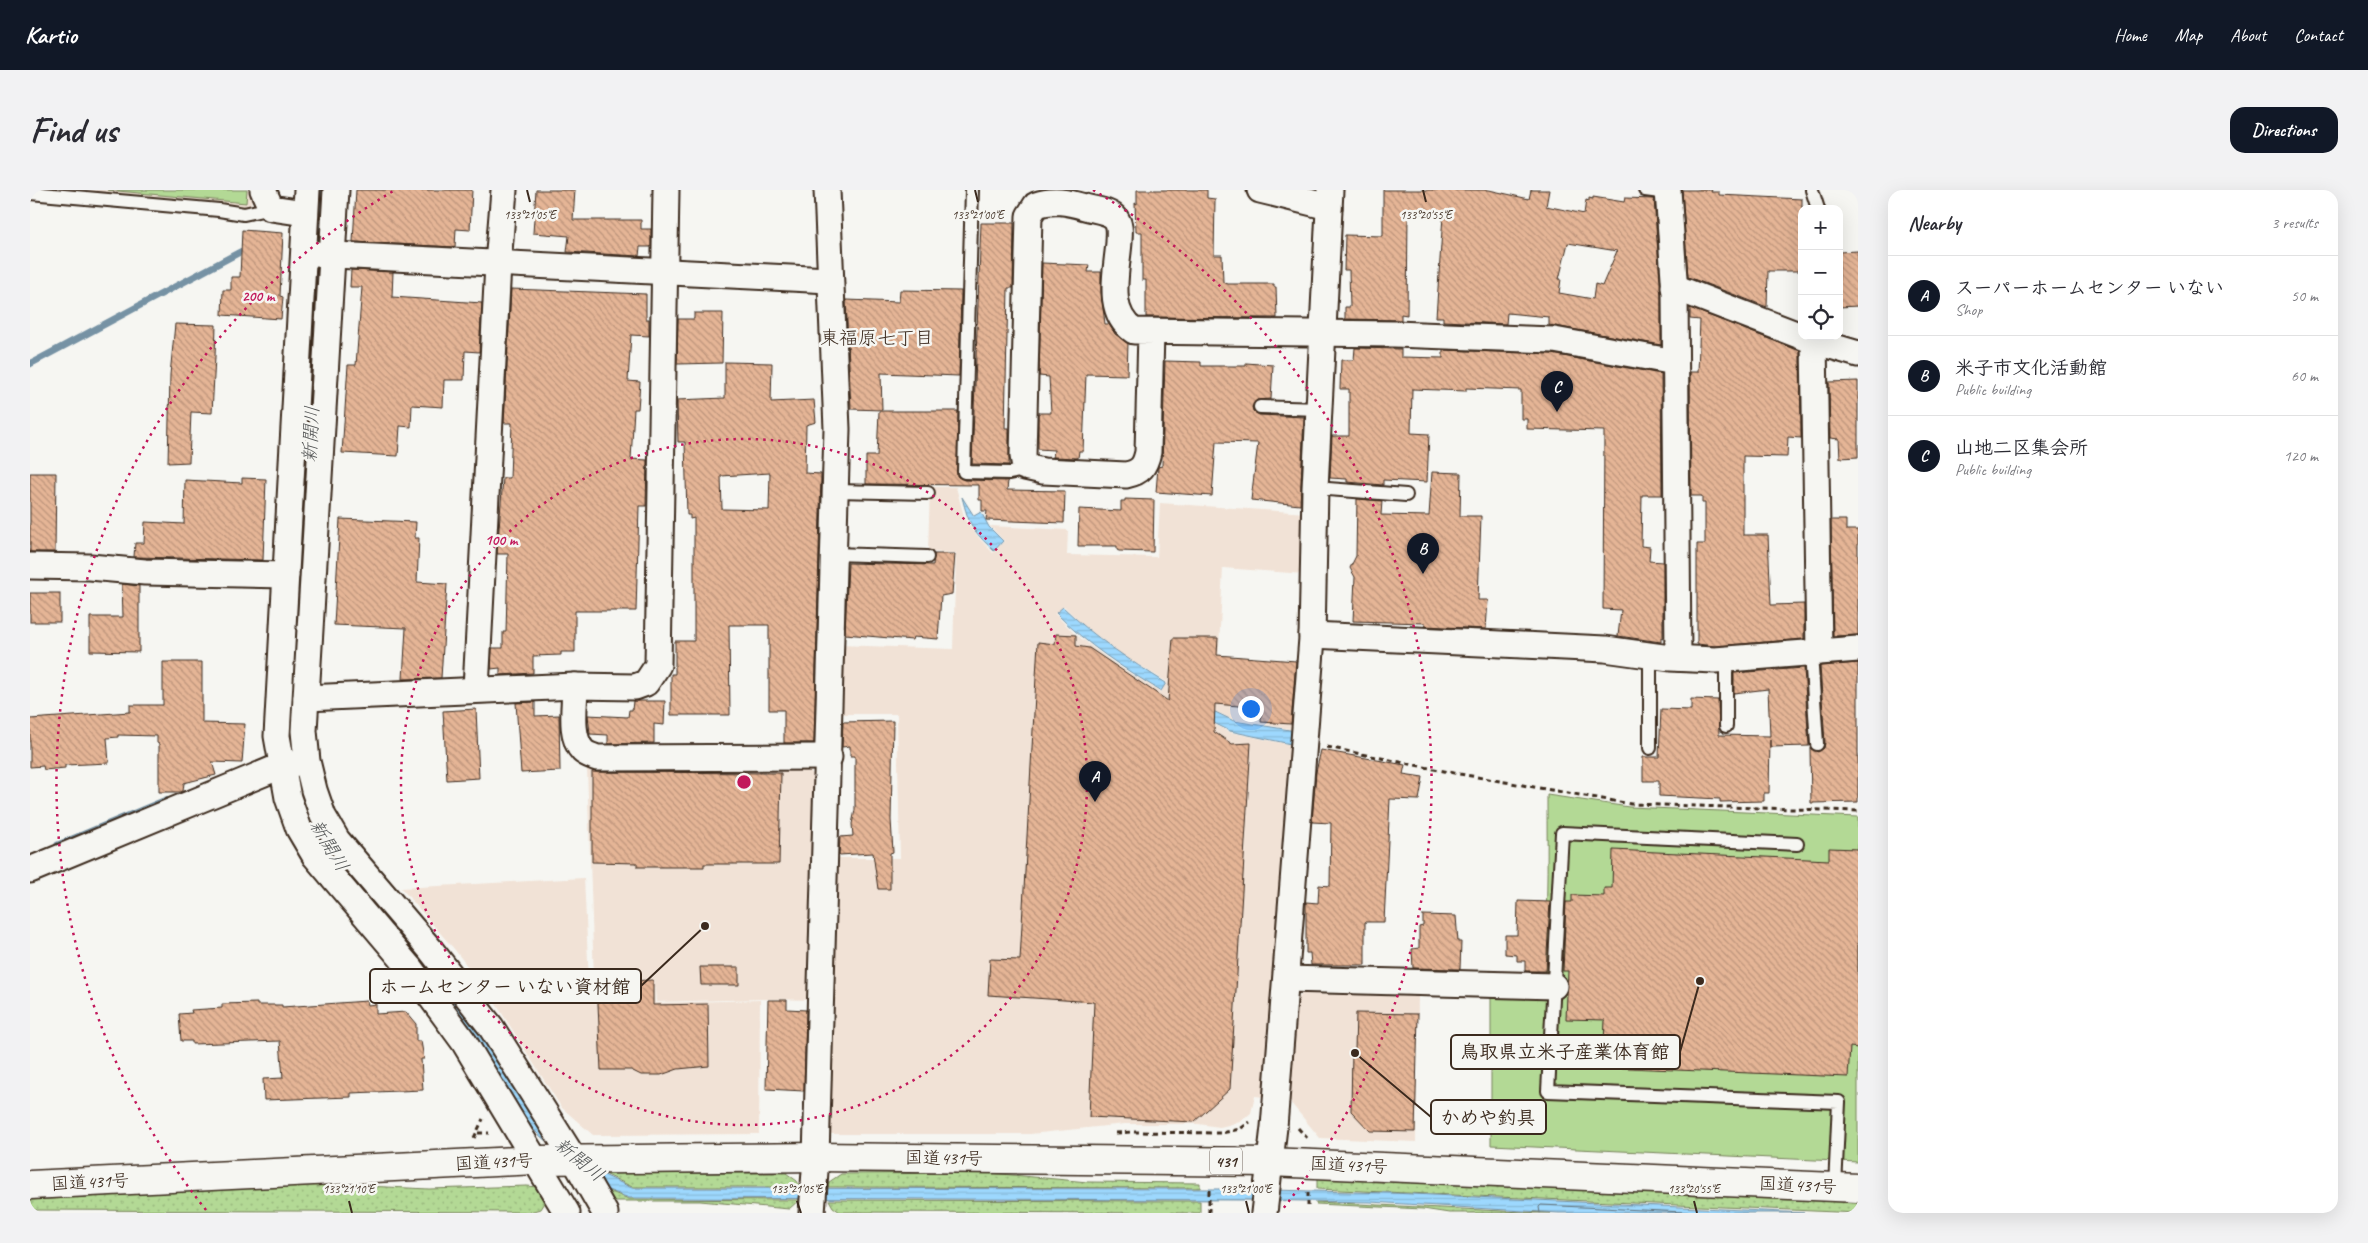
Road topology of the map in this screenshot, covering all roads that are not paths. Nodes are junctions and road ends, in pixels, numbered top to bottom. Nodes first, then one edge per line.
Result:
1 (336, 190) edge
2 (504, 190) edge
3 (666, 190) edge
4 (827, 190) edge
5 (972, 190) edge
6 (1260, 190) edge
7 (1812, 190) edge
8 (1660, 191) edge
9 (30, 194) edge
10 (1329, 198) edge
11 (267, 199) edge
12 (306, 201) edge
13 (1817, 205) edge
14 (317, 254) junction
15 (498, 264) junction
16 (663, 271) junction
17 (830, 280) junction
18 (1674, 287) junction
19 (1151, 332) junction
20 (1322, 333) junction
21 (1798, 333) edge
22 (1814, 340) edge
23 (1817, 340) edge
24 (1858, 354) edge
25 (1675, 362) junction
26 (1260, 407) dead end
27 (1319, 409) junction
28 (1029, 469) junction
29 (1315, 488) junction
30 (835, 491) junction
31 (928, 493) dead end
32 (1406, 495) dead end
33 (834, 554) junction
34 (927, 557) dead end
35 (30, 566) edge
36 (286, 575) junction
37 (1312, 635) junction
38 (1858, 649) edge
39 (1815, 652) junction
40 (1650, 655) junction
41 (1678, 658) junction
42 (1726, 660) junction
43 (575, 686) junction
44 (476, 689) junction
45 (306, 698) junction
46 (1726, 726) dead end
47 (1817, 744) dead end
48 (1650, 748) dead end
49 (829, 757) junction
50 (294, 763) junction
51 (1797, 844) dead end
52 (30, 870) edge
53 (419, 958) junction
54 (1287, 979) junction
55 (1554, 986) junction
56 (565, 1159) junction
57 (816, 1160) junction
58 (1268, 1169) junction
59 (30, 1184) edge
60 (1846, 1187) edge
61 (599, 1203) edge
62 (567, 1213) edge
63 (812, 1213) edge
64 (1264, 1213) edge

1 - 14 street
2 - 15 street
3 - 16 street
4 - 17 street
5 - 28 lane
6 - 10 street
7 - 13 lane
8 - 18 street
9 - 11 lane
10 - 20 street
11 - 12 street
12 - 14 street
14 - 15 street
14 - 36 street
14 - 45 street
15 - 16 street
15 - 44 street
16 - 17 street
16 - 43 street
17 - 30 street
18 - 21 street
18 - 25 street
19 - 20 street
19 - 28 street
19 - 28 street
20 - 25 street
20 - 27 street
22 - 39 street
23 - 24 street
25 - 41 street
26 - 27 lane
27 - 29 street
29 - 32 lane
29 - 37 street
30 - 31 lane
30 - 33 street
33 - 34 lane
33 - 49 street
35 - 36 street
36 - 50 street
37 - 40 street
37 - 54 street
38 - 39 street
39 - 42 street
39 - 47 lane
40 - 41 street
40 - 48 lane
41 - 42 street
42 - 46 lane
43 - 44 street
43 - 49 street
44 - 45 street
45 - 50 street
49 - 57 street
50 - 52 street
50 - 53 street
51 - 55 lane
53 - 56 street
53 - 56 street
54 - 55 street
54 - 58 street
55 - 60 lane
56 - 57 highway, 国道431号 / 431
56 - 59 highway, 国道431号 / 431
56 - 61 street
56 - 62 street
57 - 58 highway, 国道431号 / 431
57 - 63 street
58 - 60 highway, 国道431号 / 431
58 - 64 street

